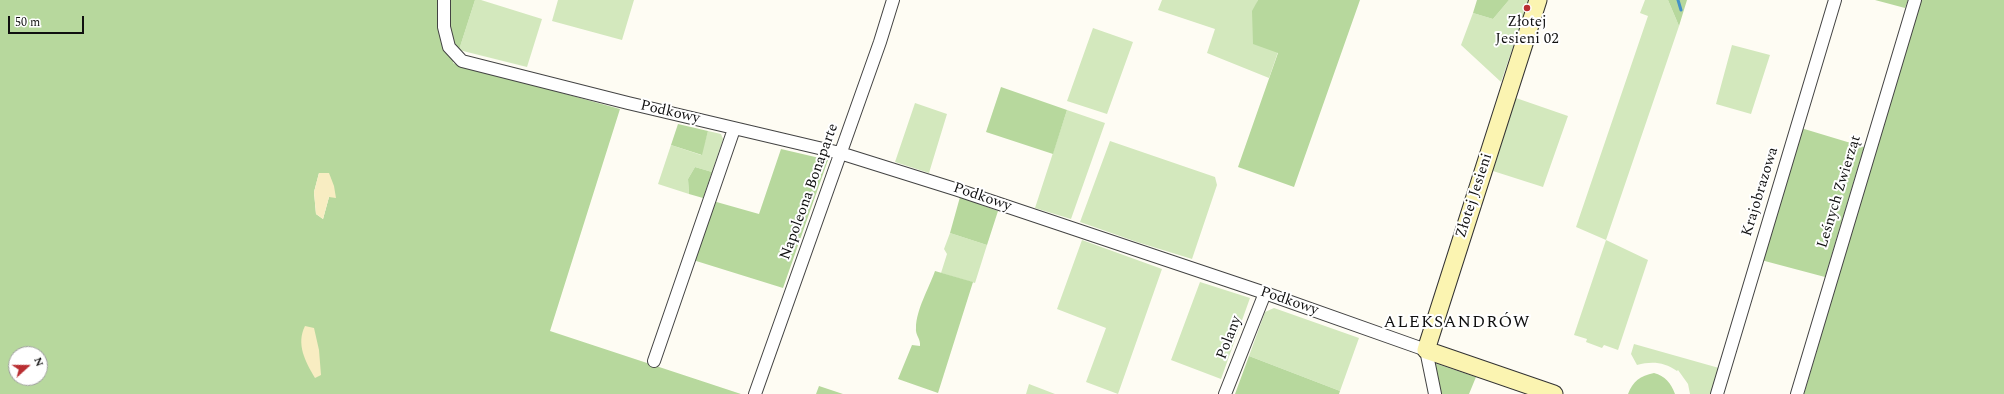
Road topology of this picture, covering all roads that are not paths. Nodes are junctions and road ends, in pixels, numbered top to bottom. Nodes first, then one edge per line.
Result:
1 (444, 0) edge
2 (893, 0) edge
3 (1538, 0) edge
4 (1835, 0) edge
5 (1914, 0) edge
6 (734, 129) junction
7 (840, 153) junction
8 (1265, 293) junction
9 (1426, 350) junction
10 (654, 361) dead end
11 (755, 394) edge
12 (1225, 394) edge
13 (1435, 394) edge
14 (1554, 394) edge
15 (1717, 394) edge
16 (1797, 394) edge

1 - 6 street, Podkowy
2 - 7 street, Napoleona Bonaparte
3 - 9 street, Złotej Jesieni
4 - 15 street, Krajobrazowa
5 - 16 street, Leśnych Zwierząt
6 - 7 street, Podkowy
6 - 10 street
7 - 8 street, Podkowy
7 - 11 street, Napoleona Bonaparte
8 - 9 street, Podkowy
8 - 12 street, Polany
9 - 13 street, Złotej Jesieni
9 - 14 street, Podkowy

